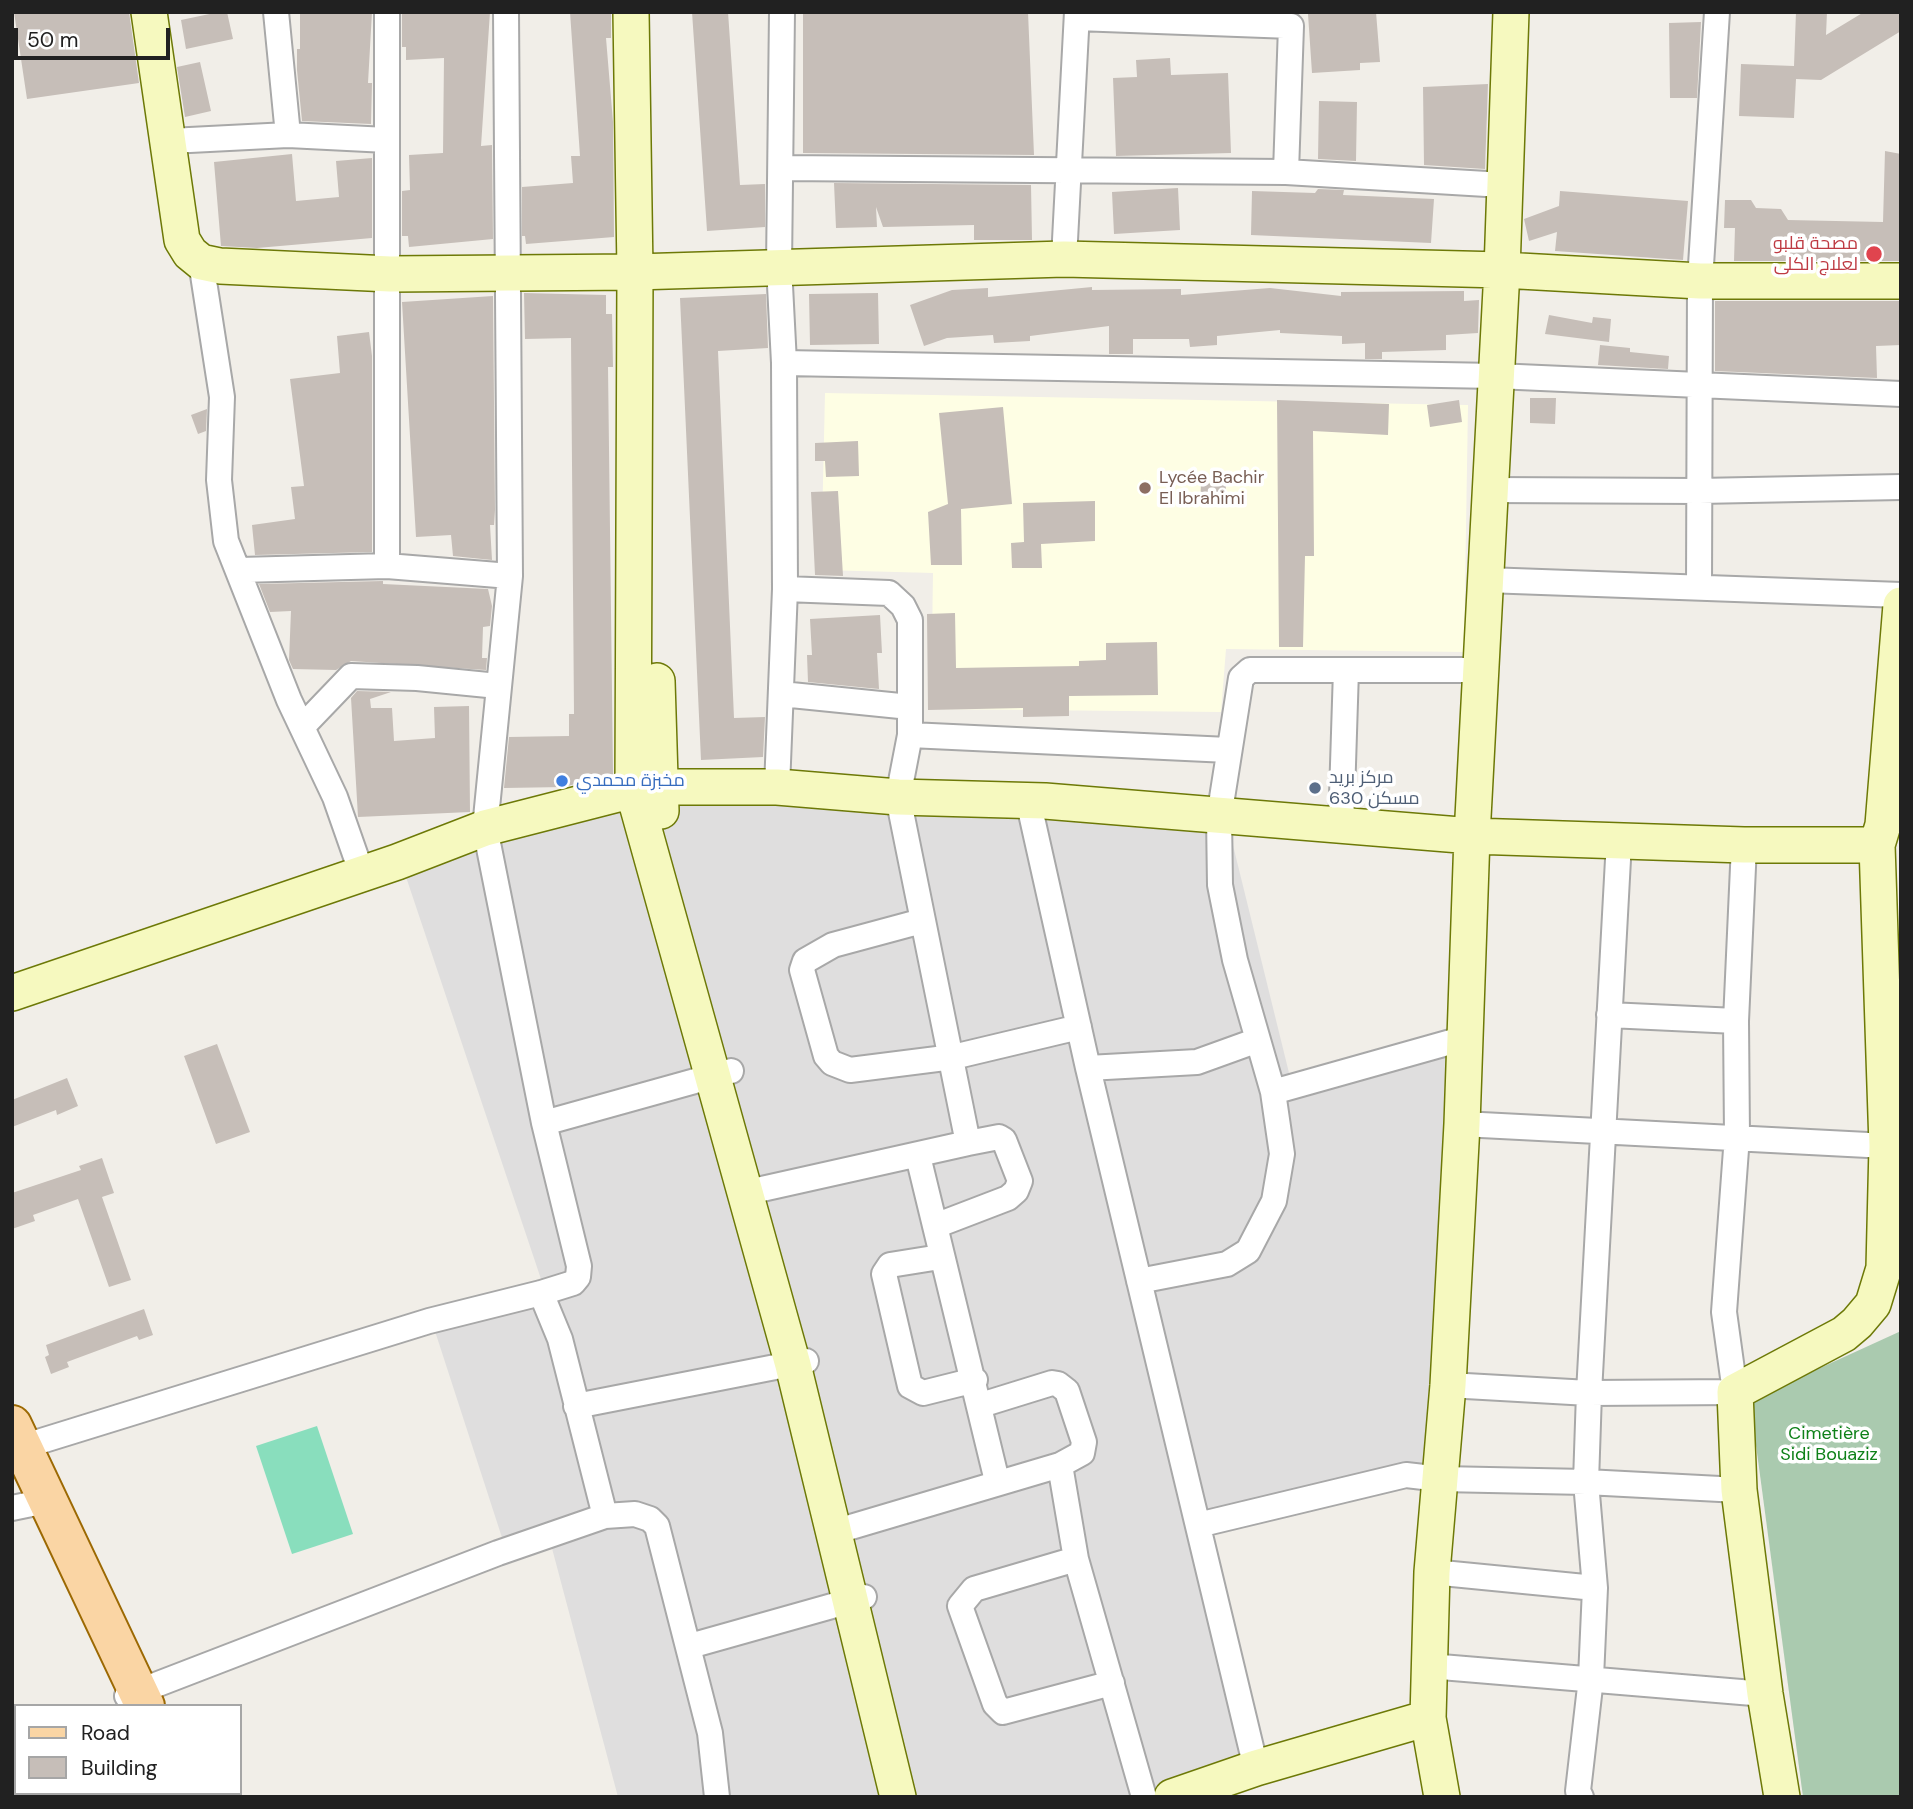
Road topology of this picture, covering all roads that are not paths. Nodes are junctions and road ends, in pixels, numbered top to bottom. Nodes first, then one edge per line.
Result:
1 (149, 12) edge
2 (276, 12) edge
3 (387, 12) edge
4 (506, 12) edge
5 (631, 12) edge
6 (651, 12) edge
7 (782, 12) edge
8 (1511, 12) edge
9 (1717, 12) edge
10 (1077, 15) edge
11 (1292, 19) edge
12 (288, 135) junction
13 (387, 140) junction
14 (170, 141) junction
15 (781, 167) junction
16 (1071, 169) junction
17 (1286, 172) junction
18 (1503, 185) junction
19 (1064, 259) junction
20 (201, 262) junction
21 (779, 266) junction
22 (1502, 270) junction
23 (644, 272) junction
24 (506, 273) junction
25 (390, 274) junction
26 (1700, 281) junction
27 (1901, 281) edge
28 (784, 363) junction
29 (1496, 376) junction
30 (1698, 383) junction
31 (1901, 394) edge
32 (1901, 487) edge
33 (1489, 490) junction
34 (1699, 491) junction
35 (387, 566) junction
36 (240, 570) junction
37 (510, 576) junction
38 (1486, 580) junction
39 (1699, 586) junction
40 (785, 589) junction
41 (1901, 595) edge
42 (1901, 605) edge
43 (1346, 670) junction
44 (1482, 670) junction
45 (498, 687) junction
46 (780, 694) junction
47 (910, 707) junction
48 (304, 725) junction
49 (1896, 729) edge
50 (910, 735) junction
51 (1228, 750) junction
52 (777, 787) junction
53 (646, 789) junction
54 (898, 796) junction
55 (1028, 800) junction
56 (1219, 817) junction
57 (1340, 827) junction
58 (485, 828) junction
59 (1887, 832) edge
60 (1472, 836) junction
61 (1619, 841) junction
62 (1744, 845) junction
63 (362, 874) junction
64 (922, 921) junction
65 (12, 993) edge
66 (1609, 1015) junction
67 (1736, 1021) junction
68 (1079, 1027) junction
69 (1465, 1038) junction
70 (1258, 1040) junction
71 (953, 1057) junction
72 (1088, 1068) junction
73 (721, 1073) junction
74 (1273, 1092) junction
75 (544, 1122) junction
76 (1462, 1124) junction
77 (1604, 1129) junction
78 (1737, 1136) junction
79 (968, 1143) junction
80 (1887, 1146) junction
81 (918, 1156) junction
82 (755, 1191) junction
83 (934, 1226) junction
84 (940, 1257) junction
85 (1139, 1281) junction
86 (541, 1293) junction
87 (800, 1363) junction
88 (975, 1380) junction
89 (1448, 1384) junction
90 (1735, 1392) junction
91 (1589, 1393) junction
92 (981, 1405) junction
93 (576, 1406) junction
94 (14, 1447) edge
95 (1060, 1465) junction
96 (1441, 1479) junction
97 (998, 1481) junction
98 (1586, 1482) junction
99 (1739, 1490) junction
100 (28, 1505) edge
101 (605, 1516) junction
102 (1198, 1525) junction
103 (841, 1530) junction
104 (1076, 1559) junction
105 (1432, 1572) junction
106 (1595, 1588) junction
107 (858, 1599) junction
108 (690, 1646) junction
109 (1429, 1666) junction
110 (1591, 1678) junction
111 (1112, 1683) junction
112 (1765, 1694) junction
113 (134, 1700) edge
114 (1428, 1718) junction
115 (1256, 1768) junction
116 (718, 1797) edge
117 (898, 1797) edge
118 (915, 1797) edge
119 (1144, 1797) edge
120 (1172, 1797) edge
121 (1442, 1797) edge
122 (1581, 1797) edge
123 (1782, 1797) edge

1 - 14 street
2 - 12 street
3 - 13 street
4 - 24 street
5 - 23 street
6 - 23 street
7 - 15 street
8 - 18 street
9 - 26 street
10 - 11 street
10 - 16 street
11 - 17 street
12 - 13 street
12 - 14 street
13 - 25 street
14 - 20 street
15 - 16 street
15 - 21 street
16 - 17 street
16 - 19 street
17 - 18 street
18 - 22 street
19 - 21 street
19 - 22 street
20 - 25 street
20 - 36 street
21 - 23 street
21 - 28 street
22 - 26 street
22 - 29 street
23 - 24 street
23 - 53 street
24 - 25 street
24 - 37 street
25 - 35 street
26 - 27 street
26 - 30 street
28 - 29 street
28 - 40 street
29 - 30 street
29 - 33 street
30 - 31 street
30 - 34 street
32 - 34 street
33 - 34 street
33 - 38 street
34 - 39 street
35 - 36 street
35 - 37 street
36 - 48 street
37 - 45 street
38 - 39 street
38 - 44 street
39 - 41 street
40 - 46 street
40 - 47 street
42 - 49 street
43 - 44 street
43 - 51 street
43 - 57 street
44 - 60 street
45 - 48 street
45 - 58 street
46 - 47 street
46 - 52 street
47 - 50 street
48 - 63 street
49 - 59 street
50 - 51 street
50 - 54 street
51 - 56 street
52 - 53 street
52 - 54 street
53 - 58 street
53 - 73 street
54 - 55 street
54 - 64 street
55 - 56 street
55 - 68 street
56 - 57 street
56 - 70 street
57 - 60 street
58 - 63 street
58 - 75 street
59 - 62 street
59 - 80 street
60 - 61 street
60 - 69 street
61 - 62 street
61 - 66 street
62 - 67 street
63 - 65 street
64 - 71 street
64 - 71 street
66 - 67 street
66 - 77 street
67 - 78 street
68 - 71 street
68 - 72 street
69 - 74 street
69 - 76 street
70 - 72 street
70 - 74 street
71 - 79 street
72 - 85 street
73 - 75 street
73 - 82 street
74 - 85 street
75 - 86 street
76 - 77 street
76 - 89 street
77 - 78 street
77 - 91 street
78 - 80 street
78 - 90 street
79 - 81 street
79 - 83 street
80 - 90 street
81 - 82 street
81 - 83 street
82 - 87 street
83 - 84 street
84 - 88 street
84 - 88 street
85 - 102 street
86 - 93 street
86 - 94 street
87 - 93 street
87 - 103 street
88 - 92 street
89 - 91 street
89 - 96 street
90 - 91 street
90 - 99 street
91 - 98 street
92 - 95 street
92 - 97 street
93 - 101 street
94 - 100 main road
95 - 97 street
95 - 104 street
96 - 98 street
96 - 102 street
96 - 105 street
97 - 103 street
98 - 99 street
98 - 106 street
99 - 112 street
100 - 113 main road
101 - 108 street
101 - 113 street
102 - 115 street
103 - 107 street
104 - 111 street
104 - 111 street
105 - 106 street
105 - 109 street
106 - 110 street
107 - 108 street
107 - 117 street
107 - 118 street
108 - 116 street
109 - 110 street
109 - 114 street
110 - 112 street
110 - 122 street
111 - 119 street
112 - 123 street
114 - 115 street
114 - 121 street
115 - 120 street

